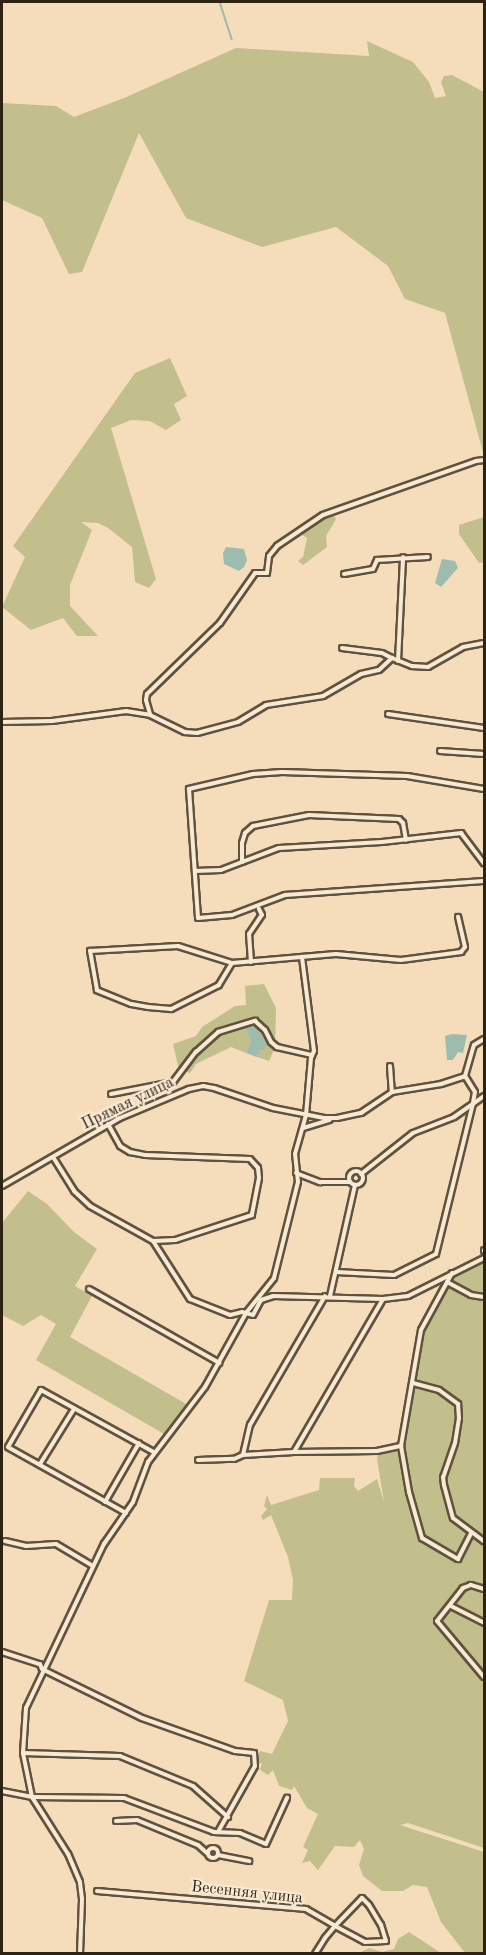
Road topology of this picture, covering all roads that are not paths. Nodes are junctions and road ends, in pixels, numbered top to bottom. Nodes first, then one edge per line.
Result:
1 (484, 460) edge
2 (428, 556) dead end
3 (403, 557) junction
4 (344, 574) dead end
5 (484, 643) edge
6 (342, 648) dead end
7 (392, 658) junction
8 (398, 662) junction
9 (388, 714) dead end
10 (150, 715) junction
11 (2, 722) edge
12 (484, 728) edge
13 (440, 751) dead end
14 (484, 754) edge
15 (484, 789) edge
16 (406, 840) junction
17 (242, 862) junction
18 (484, 863) edge
19 (195, 871) junction
20 (484, 881) edge
21 (259, 909) dead end
22 (458, 917) dead end
23 (302, 957) junction
24 (251, 962) junction
25 (231, 963) junction
26 (484, 1039) edge
27 (312, 1056) junction
28 (390, 1066) dead end
29 (465, 1076) junction
30 (392, 1092) junction
31 (111, 1094) dead end
32 (484, 1096) edge
33 (473, 1103) junction
34 (306, 1115) junction
35 (337, 1118) junction
36 (108, 1124) junction
37 (303, 1128) junction
38 (53, 1157) junction
39 (296, 1173) junction
40 (360, 1173) junction
41 (352, 1184) junction
42 (2, 1186) edge
43 (153, 1241) junction
44 (484, 1258) edge
45 (336, 1272) junction
46 (453, 1273) junction
47 (447, 1282) junction
48 (89, 1289) dead end
49 (328, 1296) junction
50 (484, 1297) edge
51 (383, 1299) junction
52 (246, 1313) junction
53 (219, 1363) junction
54 (413, 1383) junction
55 (74, 1408) junction
56 (139, 1443) junction
57 (401, 1446) junction
58 (154, 1452) junction
59 (294, 1452) junction
60 (243, 1455) junction
61 (198, 1460) dead end
62 (40, 1464) junction
63 (105, 1502) junction
64 (126, 1513) junction
65 (471, 1533) junction
66 (5, 1541) dead end
67 (484, 1541) edge
68 (93, 1566) junction
69 (484, 1589) edge
70 (451, 1606) junction
71 (484, 1623) edge
72 (2, 1652) edge
73 (42, 1669) junction
74 (484, 1677) edge
75 (23, 1753) junction
76 (2, 1791) edge
77 (32, 1797) junction
78 (287, 1798) dead end
79 (228, 1817) junction
80 (116, 1821) dead end
81 (218, 1832) junction
82 (207, 1853) junction
83 (218, 1855) junction
84 (249, 1861) dead end
85 (97, 1891) dead end
86 (335, 1926) junction
87 (80, 1953) edge
88 (315, 1953) edge

1 - 10 street
2 - 3 street
3 - 4 street
3 - 8 street
5 - 8 street
6 - 7 street
7 - 8 street
7 - 10 street
9 - 12 street
10 - 11 street
13 - 14 street
15 - 19 street
16 - 17 street
16 - 17 street
16 - 18 street
17 - 19 street
19 - 20 street
21 - 24 street
22 - 23 street
23 - 24 street
23 - 27 street
24 - 25 street
25 - 25 street
26 - 29 street
27 - 31 street
27 - 34 street
28 - 30 street
29 - 30 street
29 - 33 street
30 - 35 street
32 - 33 street
33 - 40 street
33 - 45 street
34 - 35 street, Прямая улица
34 - 36 street, Прямая улица
34 - 37 street
35 - 37 street
36 - 38 street, Прямая улица
36 - 43 street
37 - 39 street
38 - 42 street, Прямая улица
38 - 43 street
39 - 41 street
39 - 52 street
40 - 41 street
40 - 41 street
41 - 45 street
43 - 52 street
44 - 46 street
45 - 49 street
46 - 47 street
46 - 51 street
47 - 50 street
47 - 54 street
48 - 53 street
49 - 51 street
49 - 52 street
49 - 60 street
51 - 59 street
52 - 53 street
53 - 58 street
54 - 57 street
54 - 65 street
55 - 56 street
55 - 62 street
55 - 62 street
56 - 58 street
56 - 63 street
57 - 59 street
57 - 65 street
58 - 64 street
59 - 60 street
60 - 61 street
62 - 63 street
63 - 64 street
64 - 68 street
65 - 67 street
66 - 68 street
68 - 73 street
69 - 70 street
70 - 71 street
70 - 74 street
72 - 73 street
73 - 75 street
73 - 79 street
75 - 77 street
75 - 79 street
76 - 77 street
77 - 81 street
77 - 87 street
78 - 81 street
79 - 81 street
80 - 82 street
82 - 83 street
82 - 83 street
83 - 84 street
85 - 86 street, Весенняя улица
86 - 86 street, Весенняя улица
86 - 88 street

